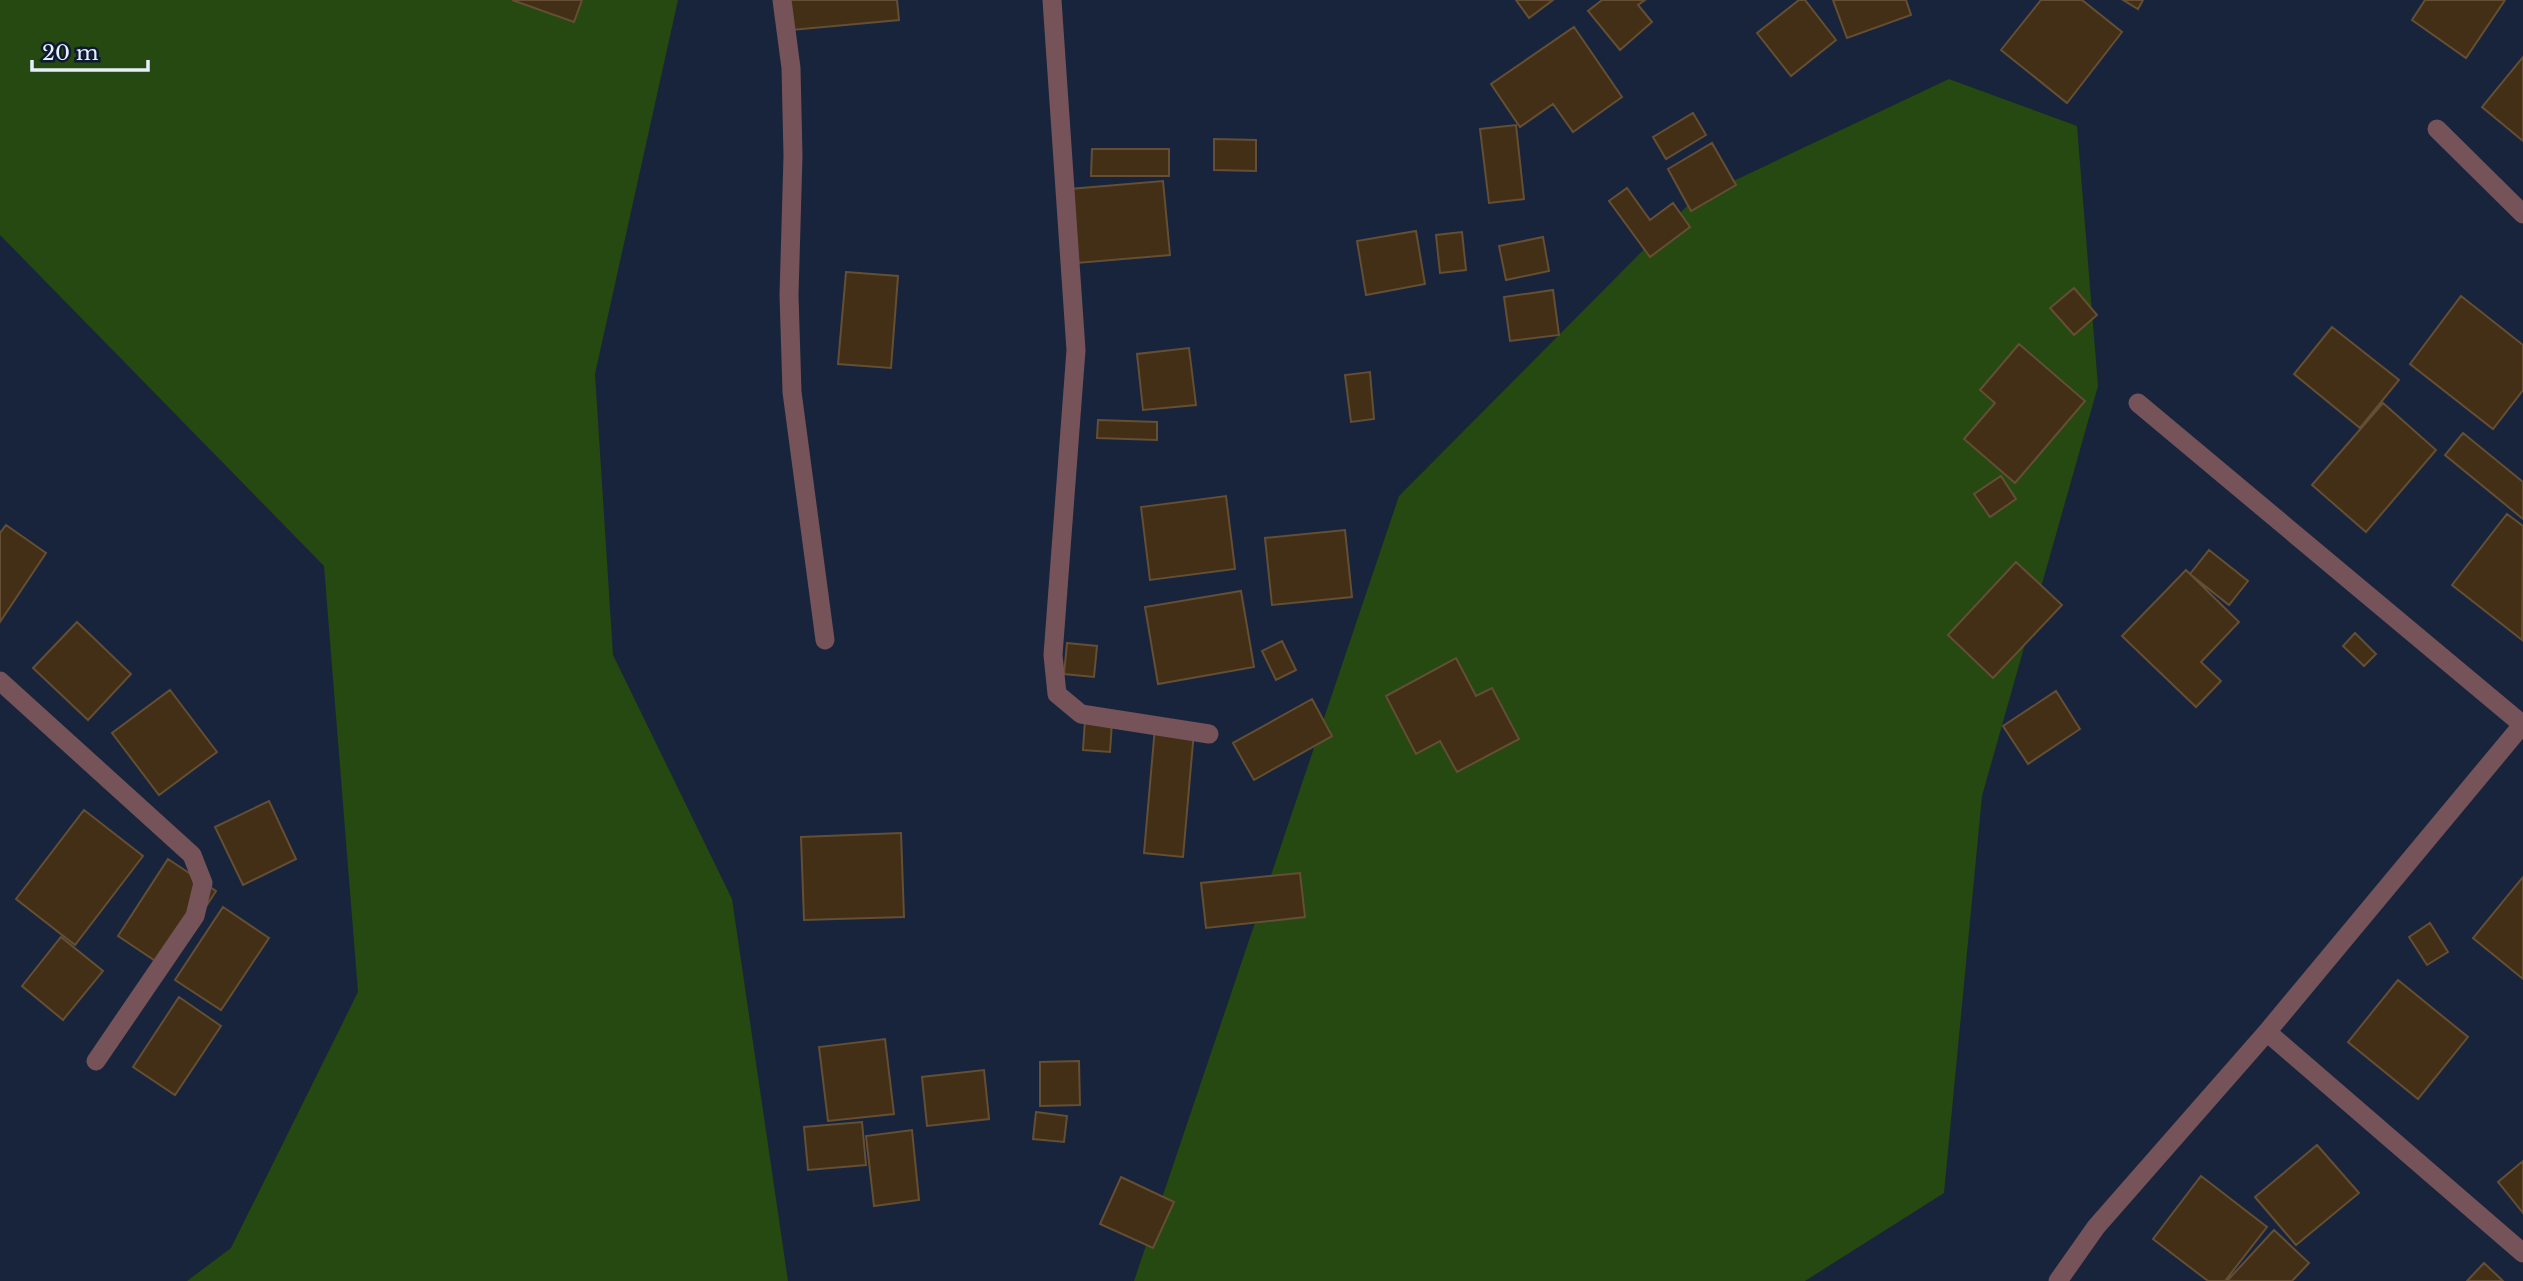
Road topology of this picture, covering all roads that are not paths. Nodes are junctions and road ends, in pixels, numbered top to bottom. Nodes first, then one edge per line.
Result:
1 (782, 0) edge
2 (1052, 0) edge
3 (2437, 130) dead end
4 (2523, 214) edge
5 (2138, 403) dead end
6 (825, 640) dead end
7 (0, 681) edge
8 (2523, 724) edge
9 (1209, 734) dead end
10 (2267, 1032) junction
11 (96, 1061) dead end
12 (2523, 1253) edge
13 (2058, 1281) edge

1 - 6 street
2 - 9 street
3 - 4 street
5 - 8 street
7 - 11 street
8 - 10 street
10 - 12 street
10 - 13 street

